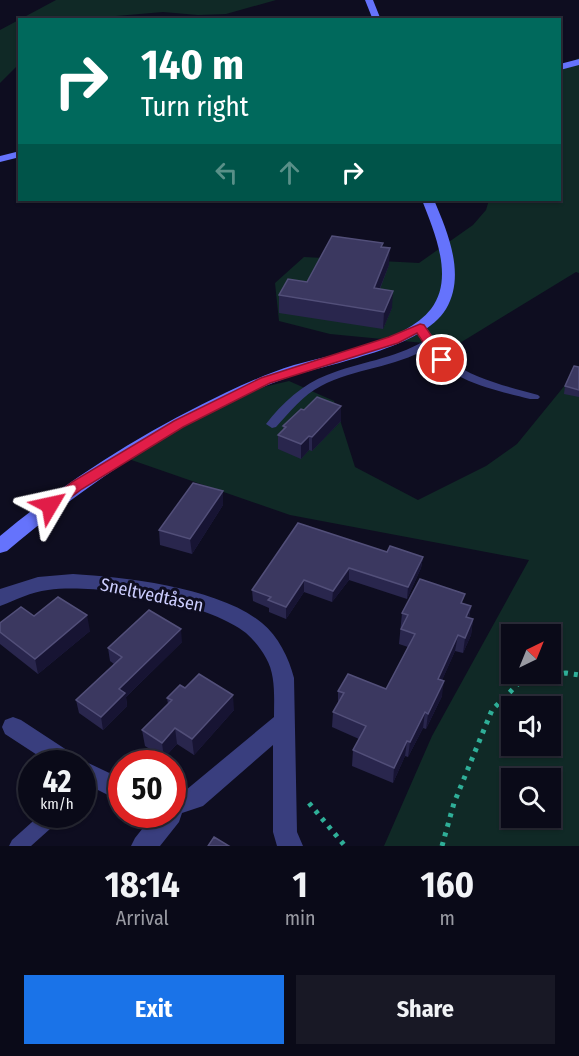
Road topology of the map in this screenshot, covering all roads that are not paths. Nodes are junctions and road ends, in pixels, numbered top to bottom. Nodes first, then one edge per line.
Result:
1 (369, 0) edge
2 (376, 18) edge
3 (579, 62) edge
4 (561, 67) edge
5 (18, 154) edge
6 (0, 159) edge
7 (428, 201) edge
8 (424, 335) junction
9 (534, 397) dead end
10 (272, 424) dead end
11 (0, 546) edge
12 (0, 598) edge
13 (285, 721) junction
14 (13, 727) dead end
15 (50, 750) edge
16 (186, 802) edge
17 (38, 828) edge
18 (158, 828) edge
19 (18, 846) edge
20 (144, 846) edge
21 (290, 846) edge

1 - 2 main road
3 - 4 main road
5 - 6 main road
7 - 8 main road
8 - 9 lane
8 - 10 lane
8 - 11 main road
12 - 13 street, Sneltvedtåsen
13 - 16 street
13 - 21 street, Sneltvedtåsen
14 - 15 street
17 - 19 lane
18 - 20 street

